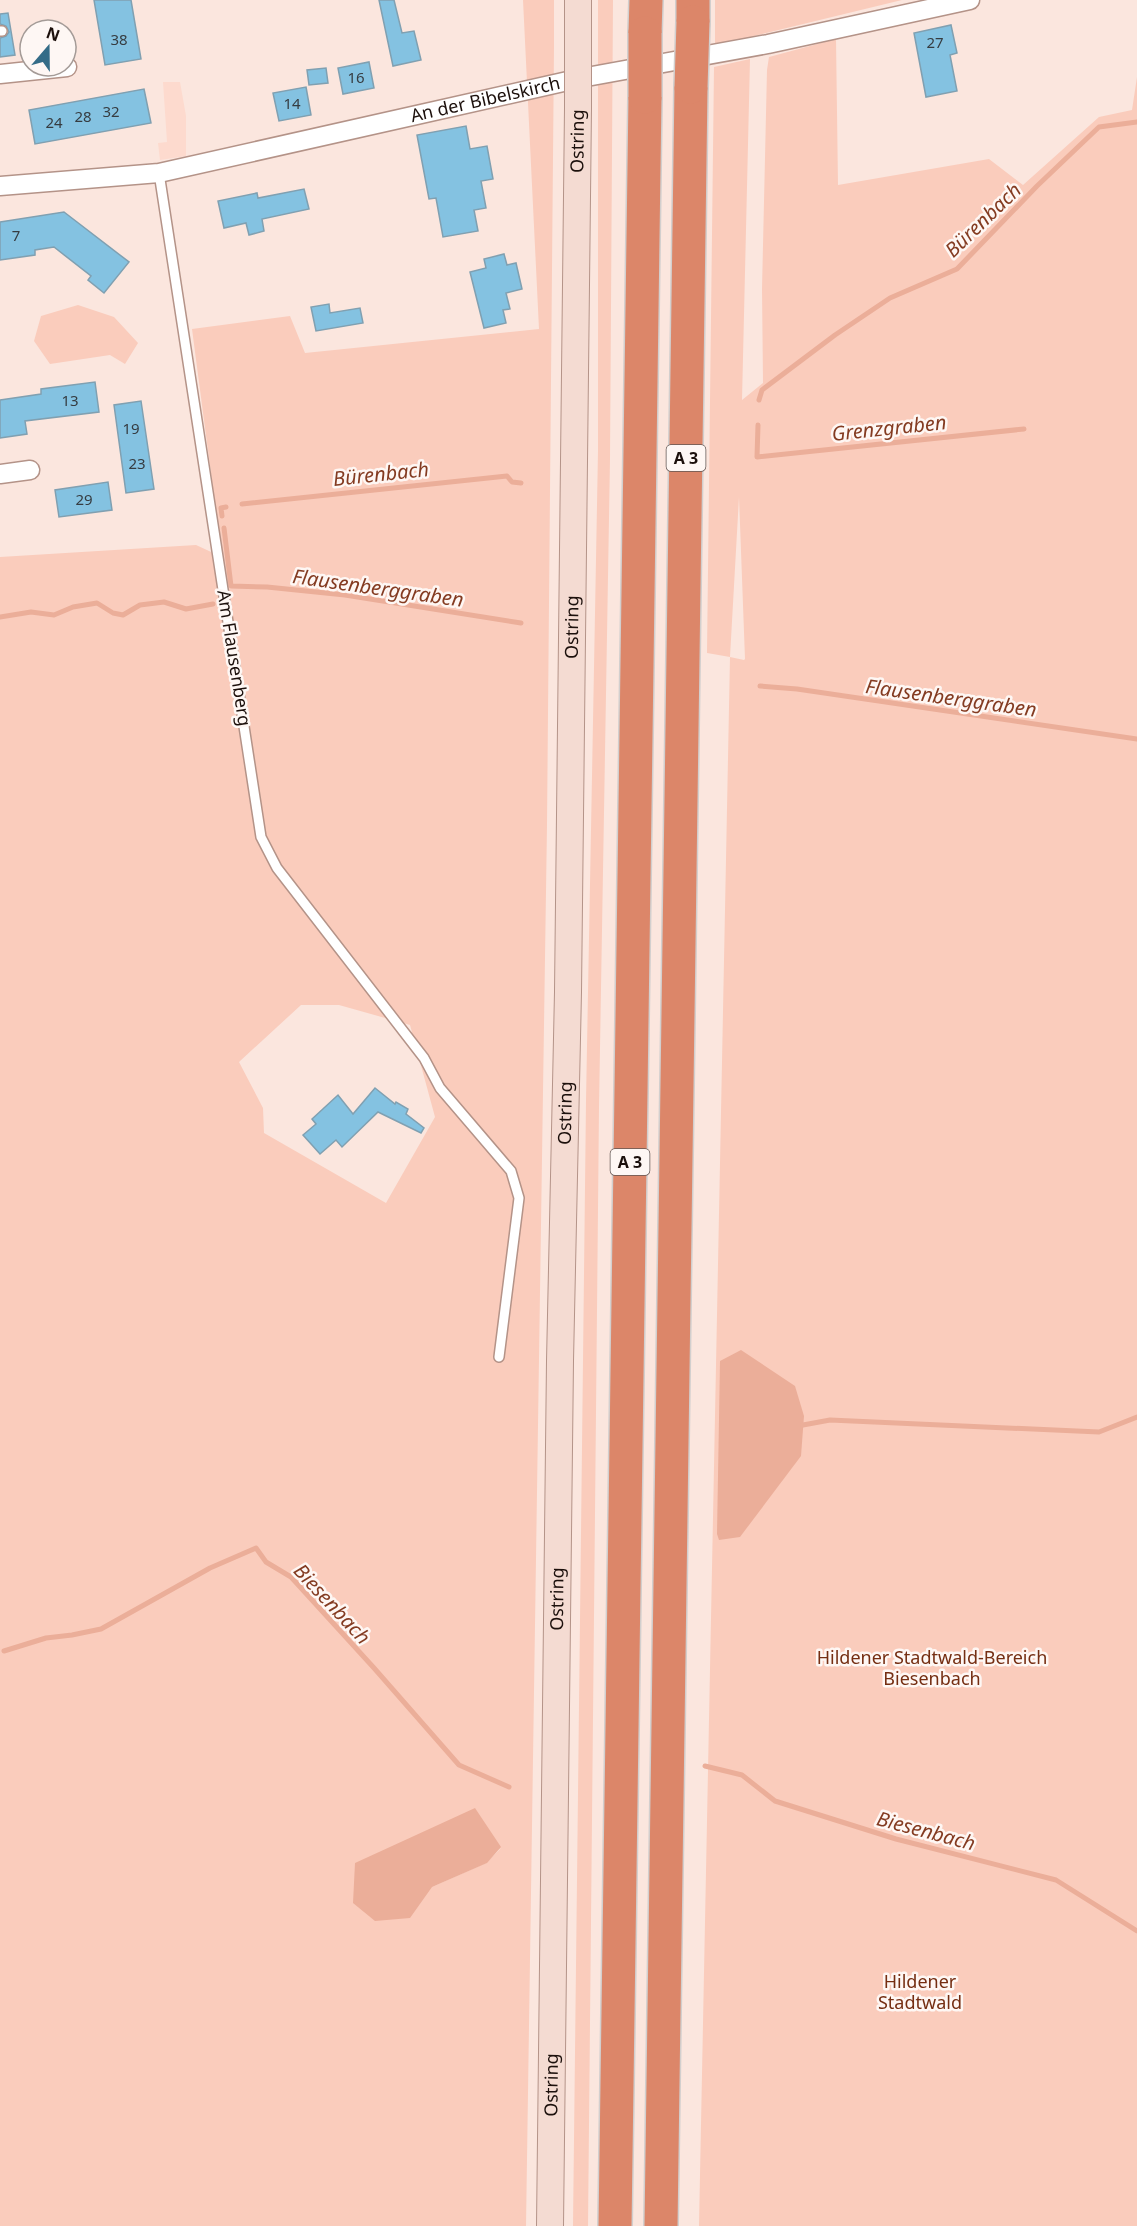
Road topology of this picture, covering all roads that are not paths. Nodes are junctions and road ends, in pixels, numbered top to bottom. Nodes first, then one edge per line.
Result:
1 (578, 0) edge
2 (645, 0) edge
3 (970, 0) edge
4 (693, 11) edge
5 (18, 72) edge
6 (0, 74) edge
7 (159, 173) junction
8 (0, 186) edge
9 (30, 470) dead end
10 (0, 474) edge
11 (499, 1357) dead end
12 (550, 2226) edge
13 (615, 2226) edge
14 (662, 2226) edge

1 - 12 main road, Ostring, bridge
2 - 13 highway, A 3, bridge
3 - 7 street, An der Bibelskirch
4 - 14 highway, A 3, bridge
5 - 6 street
7 - 8 street, An der Bibelskirch
7 - 11 lane, Am Flausenberg
9 - 10 street

